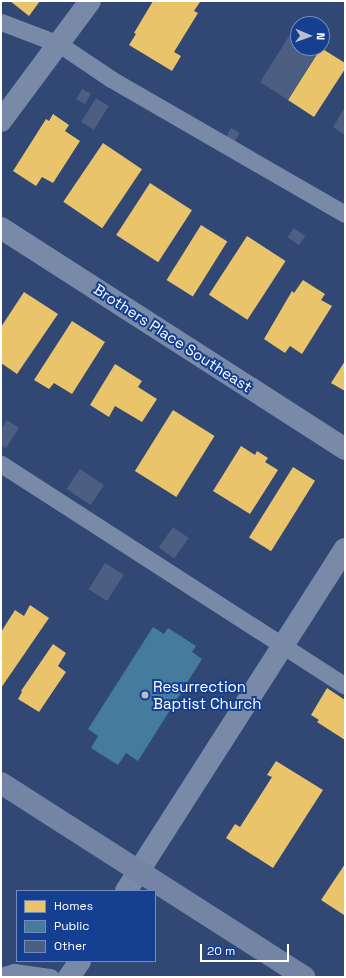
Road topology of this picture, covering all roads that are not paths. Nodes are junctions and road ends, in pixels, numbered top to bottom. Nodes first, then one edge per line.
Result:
1 (90, 1) edge
2 (1, 22) edge
3 (58, 44) junction
4 (1, 121) edge
5 (345, 214) edge
6 (1, 228) edge
7 (345, 449) edge
8 (1, 464) edge
9 (345, 549) edge
10 (283, 646) junction
11 (345, 686) edge
12 (1, 783) edge
13 (139, 872) junction
14 (127, 890) edge
15 (79, 962) edge
16 (295, 974) edge
17 (1, 976) edge
18 (51, 977) edge
19 (69, 977) edge

1 - 3 street
2 - 3 lane
3 - 4 street
3 - 5 lane
6 - 7 street, Brothers Place Southeast
8 - 10 lane
9 - 10 street
10 - 11 lane
10 - 13 street
12 - 13 main road
13 - 14 street
13 - 16 main road
15 - 19 street
17 - 18 lane

